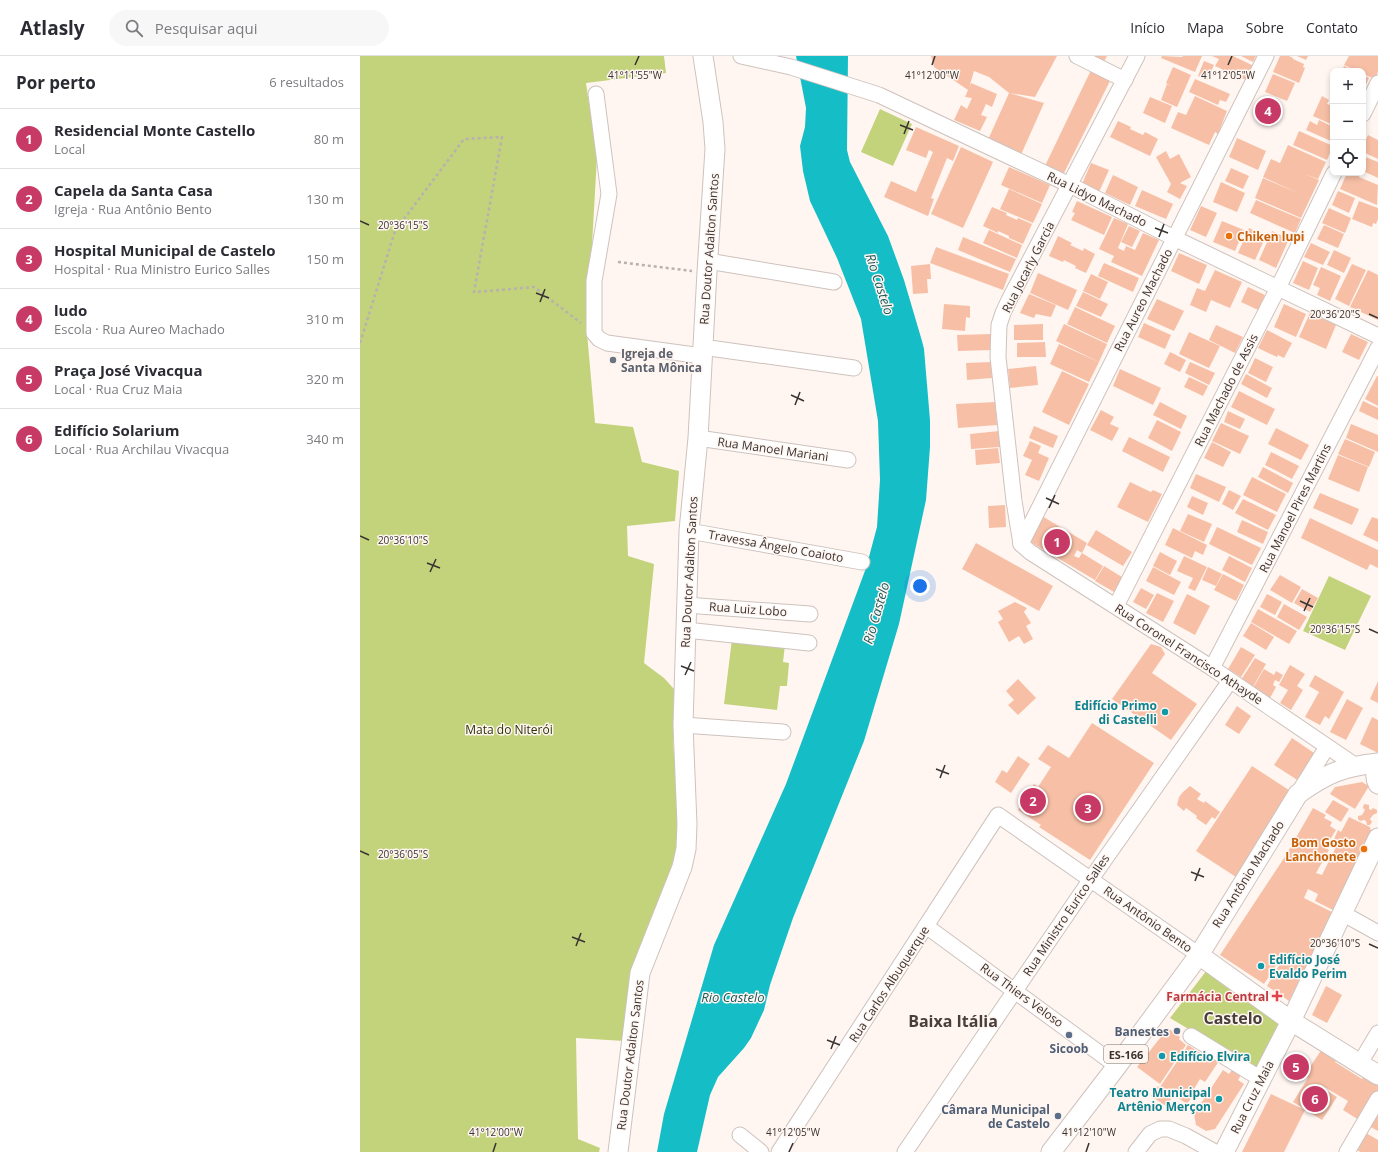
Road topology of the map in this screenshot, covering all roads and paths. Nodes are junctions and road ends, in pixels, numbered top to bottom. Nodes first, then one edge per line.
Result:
1 (703, 56) edge
2 (741, 56) edge
3 (1077, 56) edge
4 (1137, 56) edge
5 (1266, 56) edge
6 (1125, 80) junction
7 (1378, 83) edge
8 (596, 94) dead end
9 (1366, 108) edge
10 (1333, 176) edge
11 (1070, 185) junction
12 (1174, 238) junction
13 (618, 262) dead end
14 (707, 267) junction
15 (834, 282) dead end
16 (1278, 288) junction
17 (597, 336) junction
18 (1378, 336) edge
19 (360, 343) edge
20 (1378, 348) edge
21 (702, 352) junction
22 (854, 368) dead end
23 (698, 438) junction
24 (848, 460) dead end
25 (689, 530) junction
26 (1021, 544) junction
27 (862, 562) dead end
28 (686, 605) junction
29 (1116, 606) junction
30 (810, 614) dead end
31 (686, 630) junction
32 (808, 643) dead end
33 (1212, 668) junction
34 (1230, 681) junction
35 (683, 725) junction
36 (783, 732) dead end
37 (1327, 747) junction
38 (1378, 763) edge
39 (1356, 766) junction
40 (1378, 768) edge
41 (1378, 784) edge
42 (1298, 794) junction
43 (998, 815) joint
44 (1378, 838) edge
45 (1090, 879) junction
46 (1342, 913) junction
47 (926, 926) junction
48 (1378, 932) edge
49 (1198, 955) junction
50 (1015, 990) junction
51 (1291, 1021) junction
52 (1378, 1033) edge
53 (1191, 1036) dead end
54 (1360, 1063) junction
55 (1117, 1066) junction
56 (1378, 1074) edge
57 (1261, 1079) junction
58 (1378, 1098) edge
59 (740, 1135) dead end
60 (618, 1152) edge
61 (761, 1152) edge
62 (779, 1152) edge
63 (905, 1152) edge
64 (1051, 1152) edge
65 (1124, 1152) edge
66 (1135, 1152) edge
67 (1215, 1152) edge
68 (1224, 1152) edge
69 (1347, 1152) edge

1 - 14 main road, Rua Doutor Adalton Santos
2 - 11 street, Rua Lidyo Machado
3 - 6 street
4 - 6 street, Rua Jocarly Garcia
5 - 12 street, Rua Aureo Machado
6 - 11 street, Rua Jocarly Garcia
7 - 9 street
8 - 17 street
10 - 16 street, Rua Machado de Assis
11 - 12 street, Rua Lidyo Machado
11 - 26 street, Rua Jocarly Garcia
12 - 16 street, Rua Lidyo Machado
12 - 26 street, Rua Aureo Machado
13 - 14 path
14 - 15 street
14 - 21 main road, Rua Doutor Adalton Santos
16 - 18 street, Rua Lidyo Machado
16 - 29 street, Rua Machado de Assis
17 - 19 path
17 - 21 street
20 - 33 street, Rua Manoel Pires Martins
21 - 22 street
21 - 23 main road, Rua Doutor Adalton Santos
23 - 24 street, Rua Manoel Mariani
23 - 25 main road, Rua Doutor Adalton Santos
25 - 27 street, Travessa Ângelo Coaioto
25 - 28 main road, Rua Doutor Adalton Santos
26 - 29 street, Rua Coronel Francisco Athayde
28 - 30 street, Rua Luiz Lobo
28 - 31 main road, Rua Doutor Adalton Santos
29 - 33 street, Rua Coronel Francisco Athayde
31 - 32 street
31 - 35 main road, Rua Doutor Adalton Santos
33 - 34 street, Rua Coronel Francisco Athayde
34 - 37 street, Rua Coronel Francisco Athayde
34 - 45 street, Rua Ministro Eurico Salles
35 - 36 street
35 - 60 main road, Rua Doutor Adalton Santos
37 - 39 street, Rua Coronel Francisco Athayde
37 - 42 street, Rua Antônio Machado
38 - 39 main road, Rua Antônio Machado
39 - 42 main road, Rua Antônio Machado
40 - 41 main road
42 - 49 main road, Rua Antônio Machado / ES-166
43 - 45 street, Rua Antônio Bento
43 - 47 street, Rua Carlos Albuquerque
44 - 46 main road, Rua Cruz Maia
45 - 49 street, Rua Antônio Bento
45 - 50 street, Rua Ministro Eurico Salles
46 - 48 street
46 - 51 main road, Rua Cruz Maia
47 - 50 street, Rua Thiers Veloso
47 - 62 street, Rua Carlos Albuquerque
49 - 51 main road
49 - 55 main road, ES-166
50 - 55 street, Rua Thiers Veloso
50 - 63 street, Rua Ministro Eurico Salles
51 - 54 main road
51 - 57 main road, Rua Cruz Maia
52 - 54 street
53 - 57 street
54 - 56 main road
55 - 64 main road, ES-166
57 - 68 main road, Rua Cruz Maia
58 - 69 street
59 - 61 street
65 - 66 street
66 - 67 street

